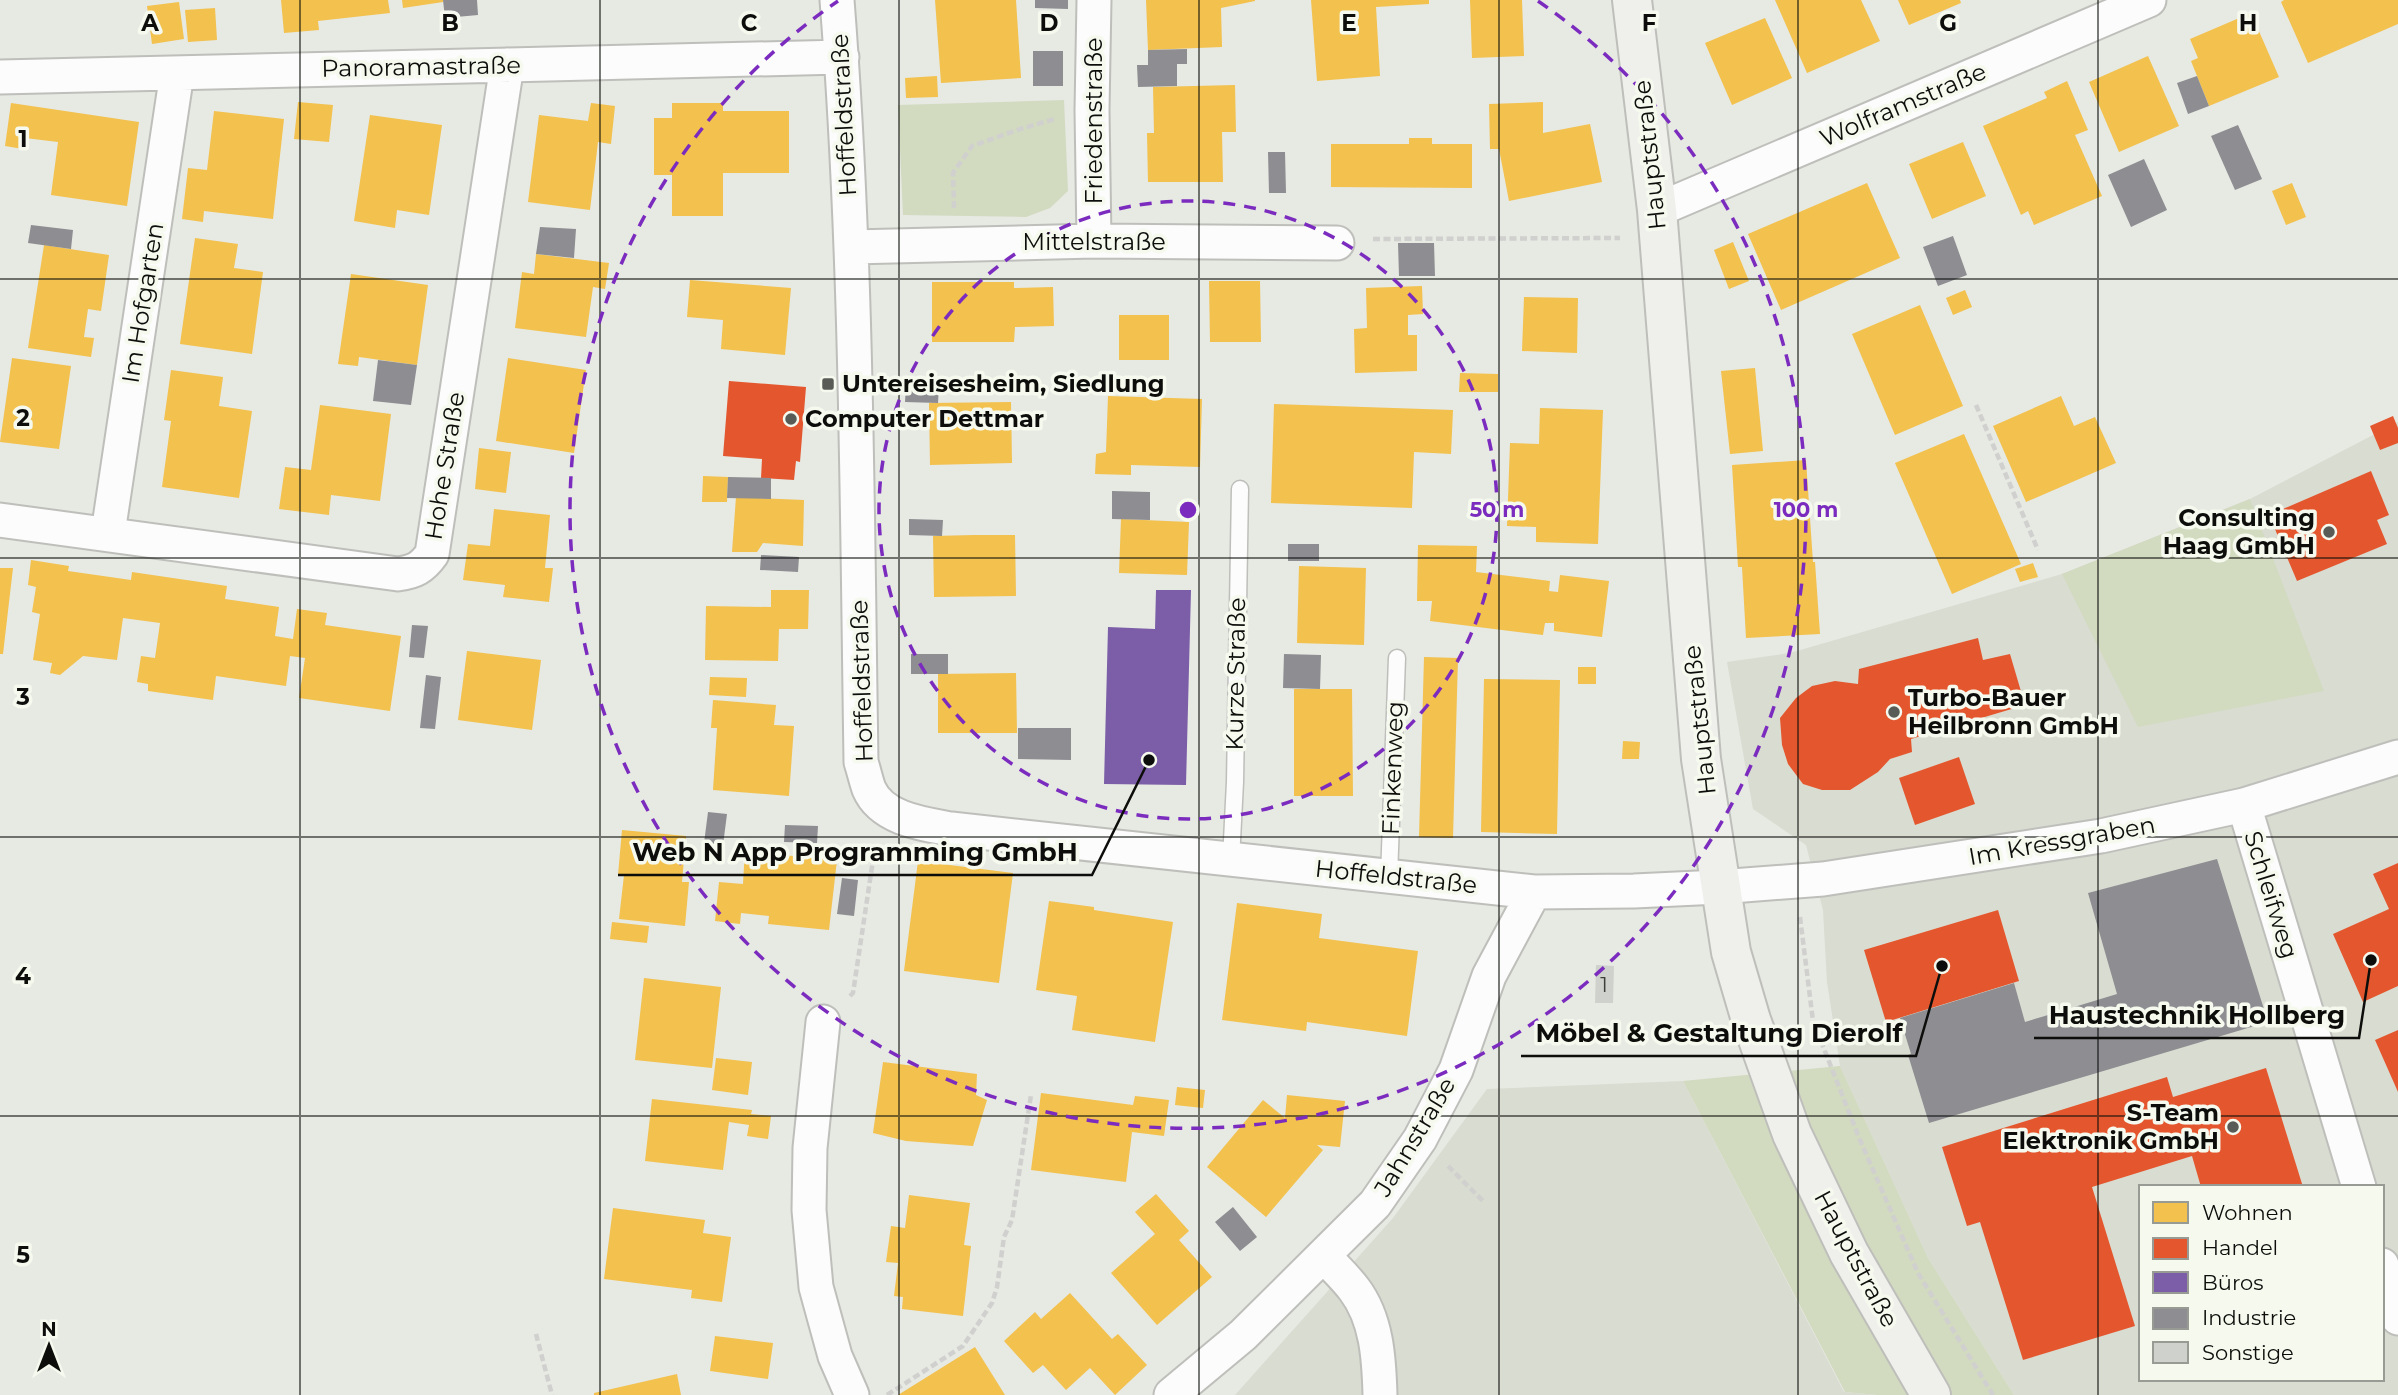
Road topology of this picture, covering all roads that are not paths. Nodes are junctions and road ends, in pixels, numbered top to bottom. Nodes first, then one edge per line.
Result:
1 (837, 0) edge
2 (1094, 0) edge
3 (1632, 0) edge
4 (2150, 0) edge
5 (842, 57) junction
6 (507, 65) junction
7 (177, 73) junction
8 (0, 77) edge
9 (1658, 224) junction
10 (1094, 241) junction
11 (1337, 243) road end
12 (852, 247) junction
13 (1240, 489) dead end
14 (0, 520) edge
15 (108, 533) junction
16 (1397, 658) dead end
17 (2398, 757) edge
18 (2244, 805) junction
19 (1231, 860) junction
20 (1389, 877) junction
21 (1719, 887) junction
22 (1534, 892) junction
23 (823, 1022) road end
24 (2358, 1185) edge
25 (1324, 1256) junction
26 (2384, 1272) edge
27 (2398, 1318) edge
28 (852, 1395) edge
29 (1171, 1395) edge
30 (1380, 1395) edge
31 (1931, 1395) edge

1 - 5 street, Hoffeldstraße
2 - 10 street, Friedenstraße
3 - 9 main road, Hauptstraße
4 - 9 street, Wolframstraße
5 - 6 street, Panoramastraße
5 - 12 street, Hoffeldstraße
6 - 7 street, Panoramastraße
6 - 15 street, Hohe Straße
7 - 8 street, Panoramastraße
7 - 15 street, Im Hofgarten
9 - 21 main road, Hauptstraße
10 - 11 street, Mittelstraße
10 - 12 street, Mittelstraße
12 - 19 street, Hoffeldstraße
13 - 19 lane, Kurze Straße
14 - 15 street, Hohe Straße
16 - 20 lane, Finkenweg
17 - 18 street, Im Kressgraben
18 - 21 street, Im Kressgraben
18 - 24 street, Schleifweg
19 - 20 street, Hoffeldstraße
20 - 22 street, Hoffeldstraße
21 - 22 street, Hoffeldstraße
21 - 31 main road, Hauptstraße
22 - 25 street, Jahnstraße
23 - 28 street
25 - 29 street, Jahnstraße
25 - 30 street
26 - 27 street

